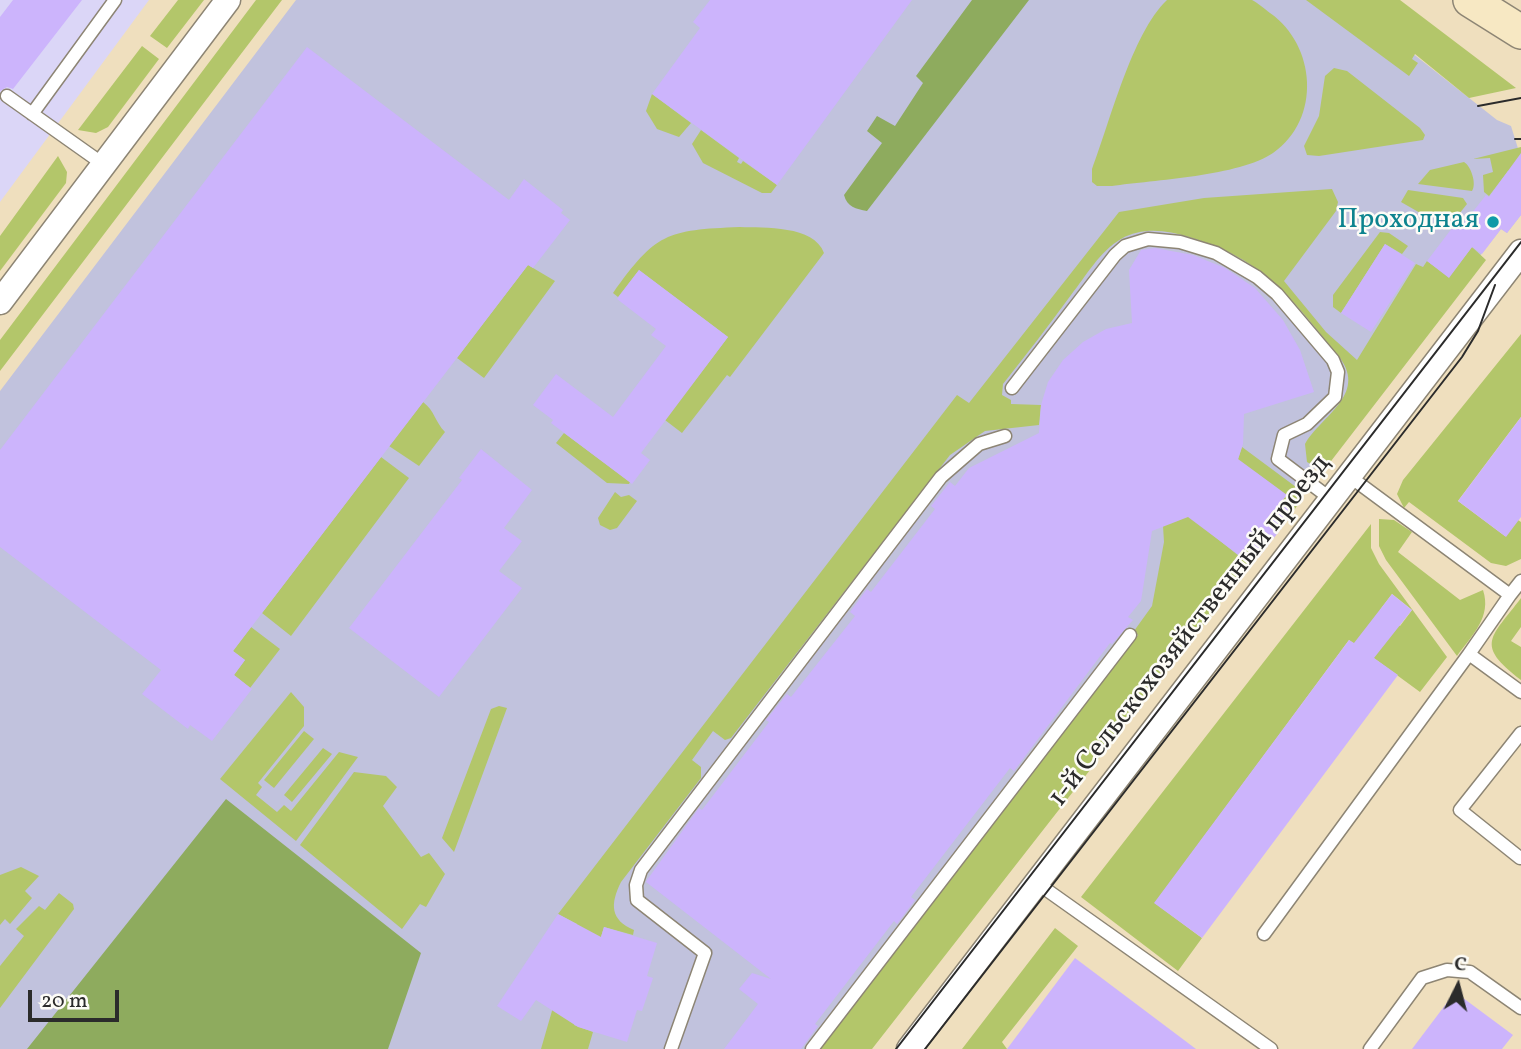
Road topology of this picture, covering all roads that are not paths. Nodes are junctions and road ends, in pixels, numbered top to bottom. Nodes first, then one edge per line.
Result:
1 (115, 0) edge
2 (228, 0) edge
3 (1470, 0) edge
4 (1521, 32) edge
5 (7, 96) dead end
6 (32, 114) junction
7 (103, 164) junction
8 (1521, 252) edge
9 (0, 302) edge
10 (1012, 388) dead end
11 (1005, 436) dead end
12 (1349, 476) junction
13 (1331, 499) junction
14 (1521, 581) edge
15 (1510, 595) junction
16 (1130, 635) dead end
17 (1469, 654) junction
18 (1521, 692) edge
19 (1521, 733) edge
20 (1520, 858) edge
21 (1037, 883) junction
22 (1264, 934) dead end
23 (1521, 1008) edge
24 (671, 1049) edge
25 (812, 1049) edge
26 (909, 1049) edge
27 (1271, 1049) edge
28 (1370, 1049) edge

1 - 6 lane
2 - 7 street
3 - 4 main road
5 - 6 lane
6 - 7 lane
7 - 9 street
8 - 12 street, 1-й Сельскохозяйственный проезд
10 - 13 lane
11 - 24 lane
12 - 13 street, 1-й Сельскохозяйственный проезд
12 - 15 lane
13 - 21 street, 1-й Сельскохозяйственный проезд
14 - 15 lane
15 - 17 lane
16 - 25 lane
17 - 18 lane
17 - 22 lane
19 - 20 lane
21 - 26 street, 1-й Сельскохозяйственный проезд
21 - 27 lane
23 - 28 lane

